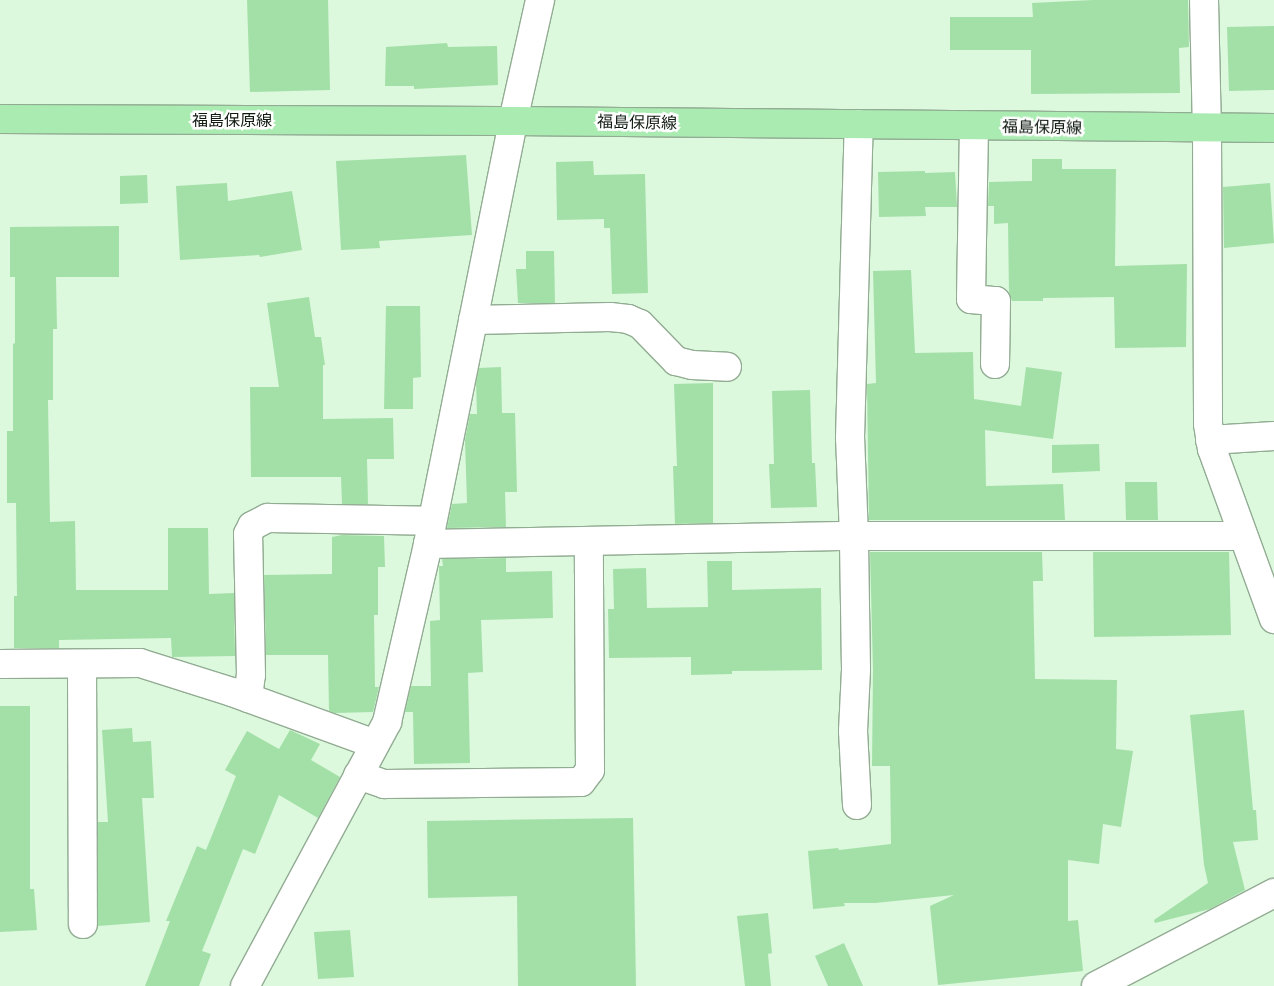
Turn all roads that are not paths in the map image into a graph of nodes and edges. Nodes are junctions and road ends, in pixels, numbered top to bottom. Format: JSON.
{"nodes":[{"id":1,"x":540,"y":0,"type":"edge"},
{"id":2,"x":1204,"y":0,"type":"edge"},
{"id":3,"x":0,"y":119,"type":"edge"},
{"id":4,"x":513,"y":121,"type":"junction"},
{"id":5,"x":858,"y":124,"type":"junction"},
{"id":6,"x":974,"y":126,"type":"junction"},
{"id":7,"x":1207,"y":128,"type":"junction"},
{"id":8,"x":1274,"y":128,"type":"edge"},
{"id":9,"x":473,"y":320,"type":"junction"},
{"id":10,"x":995,"y":364,"type":"dead end"},
{"id":11,"x":727,"y":367,"type":"dead end"},
{"id":12,"x":1274,"y":436,"type":"edge"},
{"id":13,"x":1210,"y":440,"type":"junction"},
{"id":14,"x":430,"y":532,"type":"junction"},
{"id":15,"x":854,"y":536,"type":"junction"},
{"id":16,"x":1243,"y":536,"type":"junction"},
{"id":17,"x":589,"y":542,"type":"junction"},
{"id":18,"x":1274,"y":619,"type":"edge"},
{"id":19,"x":0,"y":664,"type":"edge"},
{"id":20,"x":82,"y":664,"type":"junction"},
{"id":21,"x":248,"y":698,"type":"junction"},
{"id":22,"x":375,"y":744,"type":"junction"},
{"id":23,"x":358,"y":775,"type":"junction"},
{"id":24,"x":857,"y":805,"type":"dead end"},
{"id":25,"x":1274,"y":893,"type":"edge"},
{"id":26,"x":83,"y":924,"type":"dead end"},
{"id":27,"x":244,"y":986,"type":"edge"},
{"id":28,"x":1096,"y":986,"type":"edge"}],
"edges":[{"from":1,"to":4,"type":"street"},
{"from":2,"to":7,"type":"street"},
{"from":3,"to":4,"type":"main road","name":"福島保原線"},
{"from":4,"to":5,"type":"main road","name":"福島保原線"},
{"from":4,"to":9,"type":"street"},
{"from":5,"to":6,"type":"main road","name":"福島保原線"},
{"from":5,"to":15,"type":"street"},
{"from":6,"to":7,"type":"main road","name":"福島保原線"},
{"from":6,"to":10,"type":"street"},
{"from":7,"to":8,"type":"main road","name":"福島保原線"},
{"from":7,"to":13,"type":"street"},
{"from":9,"to":11,"type":"street"},
{"from":9,"to":14,"type":"street"},
{"from":12,"to":13,"type":"street"},
{"from":13,"to":16,"type":"street"},
{"from":14,"to":17,"type":"street"},
{"from":14,"to":21,"type":"street"},
{"from":14,"to":22,"type":"street"},
{"from":15,"to":16,"type":"street"},
{"from":15,"to":17,"type":"street"},
{"from":15,"to":24,"type":"street"},
{"from":16,"to":18,"type":"street"},
{"from":17,"to":23,"type":"street"},
{"from":19,"to":20,"type":"street"},
{"from":20,"to":21,"type":"street"},
{"from":20,"to":26,"type":"street"},
{"from":21,"to":22,"type":"street"},
{"from":22,"to":23,"type":"street"},
{"from":23,"to":27,"type":"street"},
{"from":25,"to":28,"type":"street"}]}
